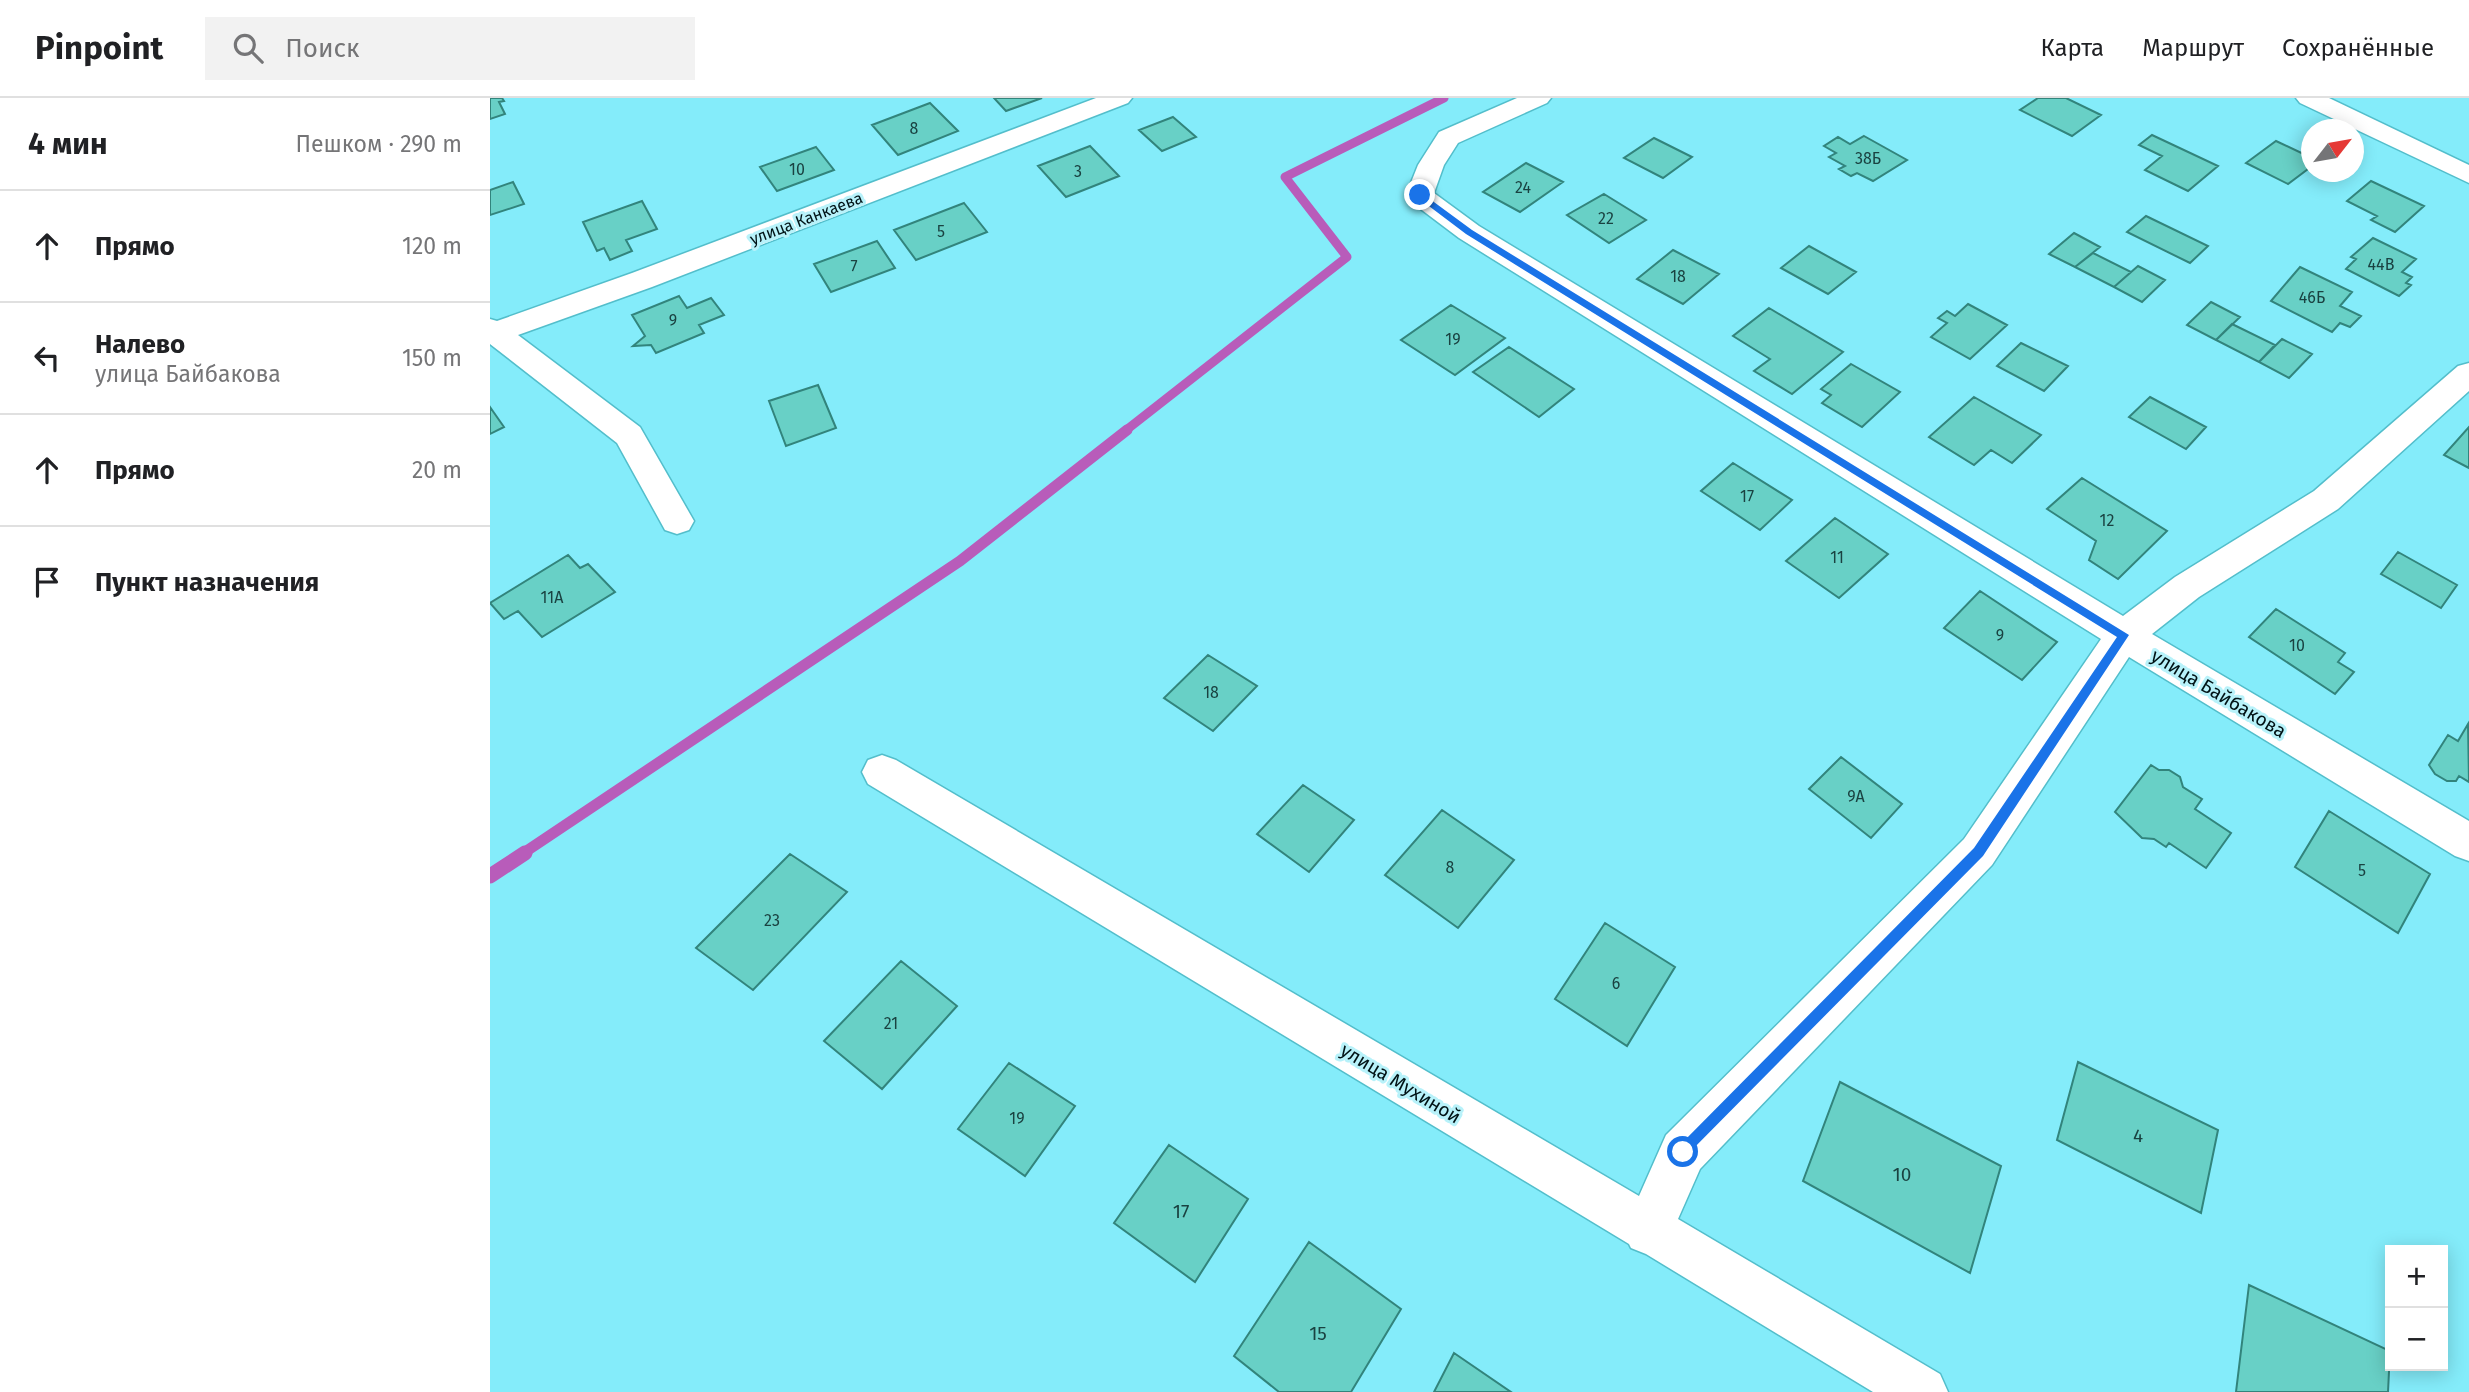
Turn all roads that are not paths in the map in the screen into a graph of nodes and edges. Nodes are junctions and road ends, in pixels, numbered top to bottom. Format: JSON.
{"nodes":[{"id":1,"x":1119,"y":98,"type":"edge"},
{"id":2,"x":1538,"y":98,"type":"edge"},
{"id":3,"x":2309,"y":98,"type":"edge"},
{"id":4,"x":2469,"y":175,"type":"edge"},
{"id":5,"x":491,"y":331,"type":"edge"},
{"id":6,"x":2469,"y":374,"type":"edge"},
{"id":7,"x":677,"y":521,"type":"dead end"},
{"id":8,"x":2124,"y":635,"type":"junction"},
{"id":9,"x":882,"y":772,"type":"dead end"},
{"id":10,"x":2469,"y":843,"type":"edge"},
{"id":11,"x":1648,"y":1231,"type":"junction"},
{"id":12,"x":1922,"y":1392,"type":"edge"}],
"edges":[{"from":1,"to":5,"type":"street","name":"улица Канкаева"},
{"from":2,"to":8,"type":"street","name":"улица Байбакова"},
{"from":3,"to":4,"type":"street"},
{"from":5,"to":7,"type":"street"},
{"from":6,"to":8,"type":"street"},
{"from":8,"to":10,"type":"street","name":"улица Байбакова"},
{"from":8,"to":11,"type":"street"},
{"from":9,"to":11,"type":"street","name":"улица Мухиной"},
{"from":11,"to":12,"type":"street","name":"улица Мухиной"}]}
